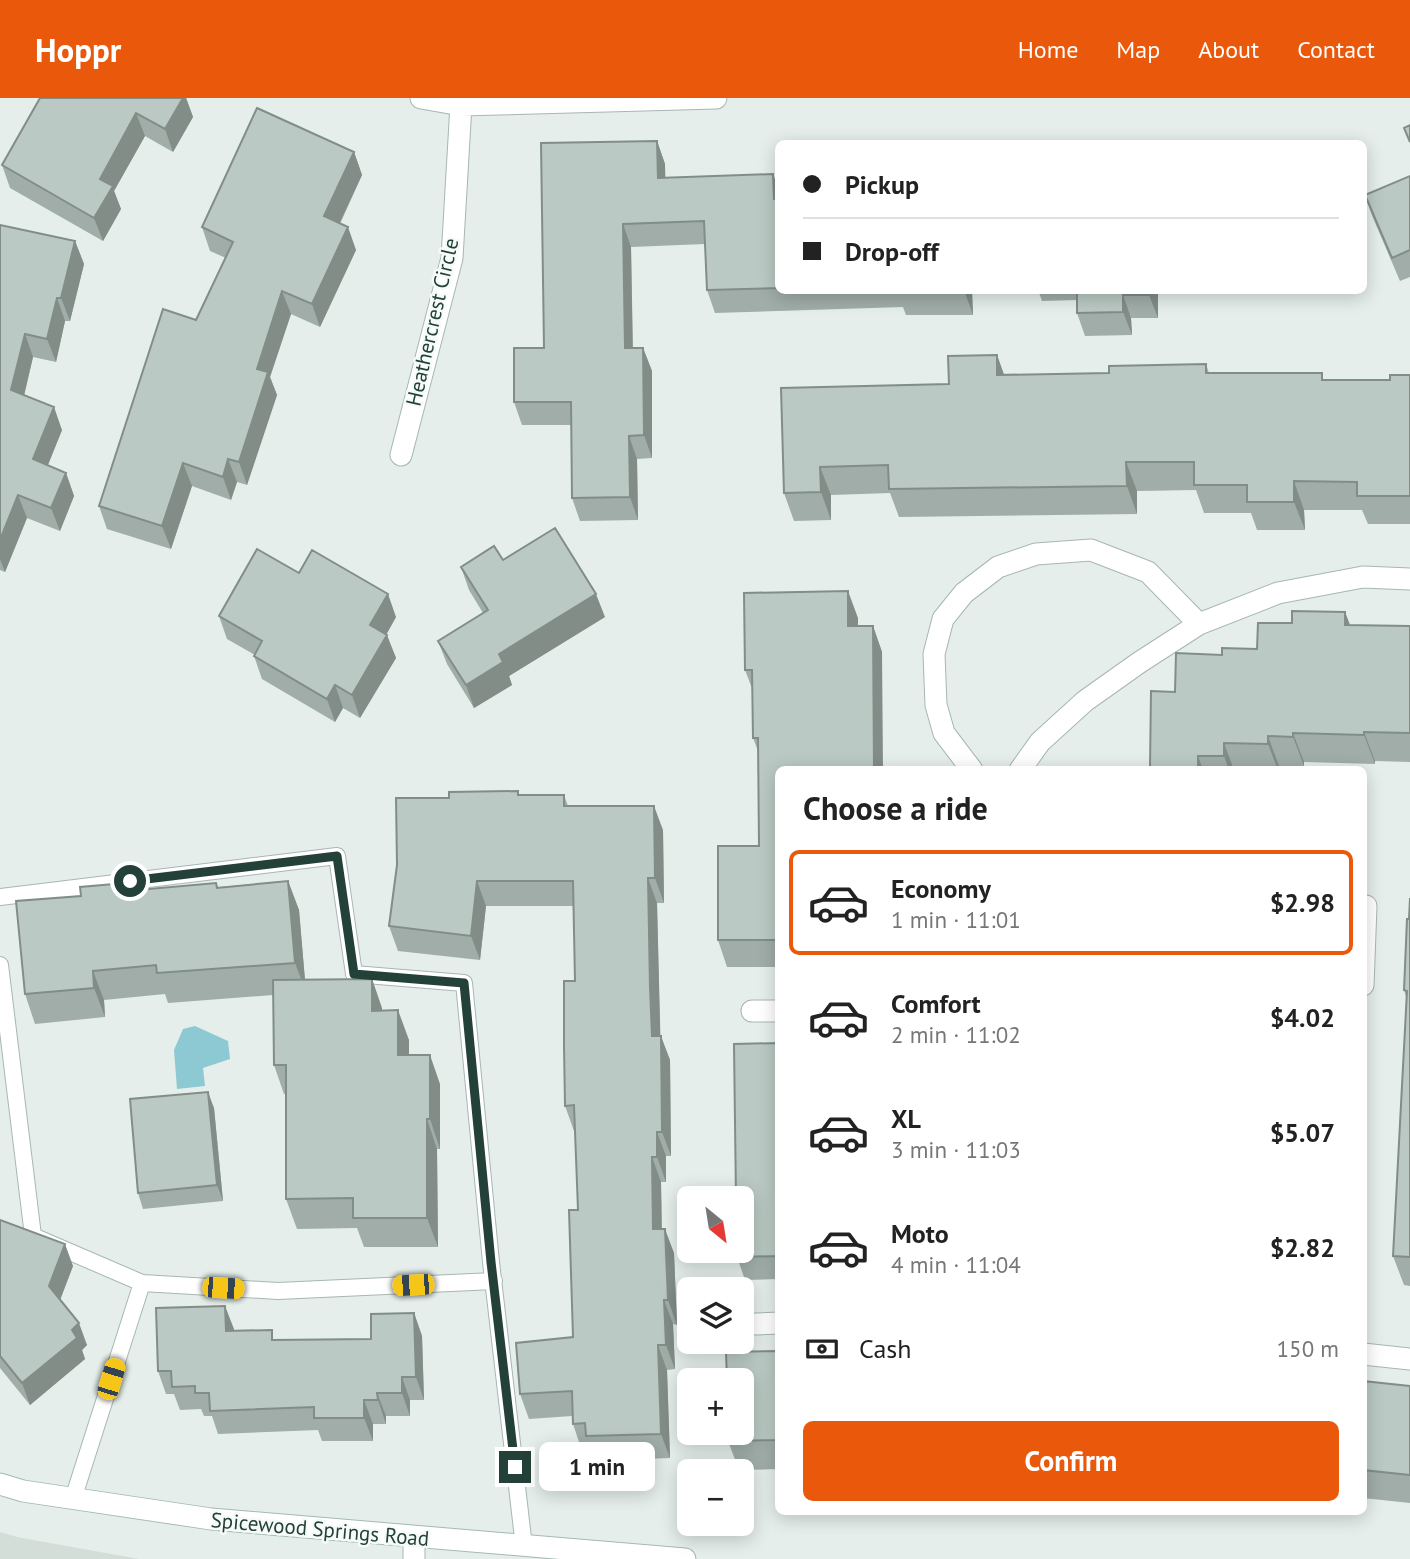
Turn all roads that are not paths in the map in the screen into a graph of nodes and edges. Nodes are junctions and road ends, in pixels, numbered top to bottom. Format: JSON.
{"nodes":[{"id":1,"x":421,"y":98,"type":"edge"},
{"id":2,"x":716,"y":98,"type":"edge"},
{"id":3,"x":461,"y":105,"type":"junction"},
{"id":4,"x":401,"y":455,"type":"dead end"},
{"id":5,"x":1410,"y":579,"type":"edge"},
{"id":6,"x":1199,"y":624,"type":"junction"},
{"id":7,"x":969,"y":766,"type":"edge"},
{"id":8,"x":1023,"y":766,"type":"edge"},
{"id":9,"x":0,"y":897,"type":"edge"},
{"id":10,"x":0,"y":965,"type":"edge"},
{"id":11,"x":752,"y":1011,"type":"dead end"},
{"id":12,"x":775,"y":1011,"type":"edge"},
{"id":13,"x":494,"y":1282,"type":"junction"},
{"id":14,"x":142,"y":1283,"type":"junction"},
{"id":15,"x":775,"y":1323,"type":"edge"},
{"id":16,"x":756,"y":1324,"type":"dead end"},
{"id":17,"x":1367,"y":1354,"type":"edge"},
{"id":18,"x":1410,"y":1359,"type":"edge"},
{"id":19,"x":0,"y":1484,"type":"edge"},
{"id":20,"x":73,"y":1499,"type":"junction"},
{"id":21,"x":414,"y":1537,"type":"junction"},
{"id":22,"x":524,"y":1547,"type":"junction"},
{"id":23,"x":414,"y":1559,"type":"edge"},
{"id":24,"x":685,"y":1559,"type":"edge"}],
"edges":[{"from":1,"to":3,"type":"street"},
{"from":2,"to":3,"type":"street"},
{"from":3,"to":4,"type":"street","name":"Heathercrest Circle"},
{"from":5,"to":6,"type":"street"},
{"from":6,"to":7,"type":"street"},
{"from":6,"to":8,"type":"street"},
{"from":9,"to":13,"type":"lane"},
{"from":10,"to":14,"type":"lane"},
{"from":11,"to":12,"type":"street"},
{"from":13,"to":14,"type":"lane"},
{"from":13,"to":22,"type":"lane"},
{"from":14,"to":20,"type":"lane"},
{"from":15,"to":16,"type":"street"},
{"from":17,"to":18,"type":"street"},
{"from":19,"to":20,"type":"street","name":"Spicewood Springs Road"},
{"from":20,"to":21,"type":"street","name":"Spicewood Springs Road"},
{"from":21,"to":22,"type":"street","name":"Spicewood Springs Road"},
{"from":21,"to":23,"type":"street"},
{"from":22,"to":24,"type":"street","name":"Spicewood Springs Road"}]}
